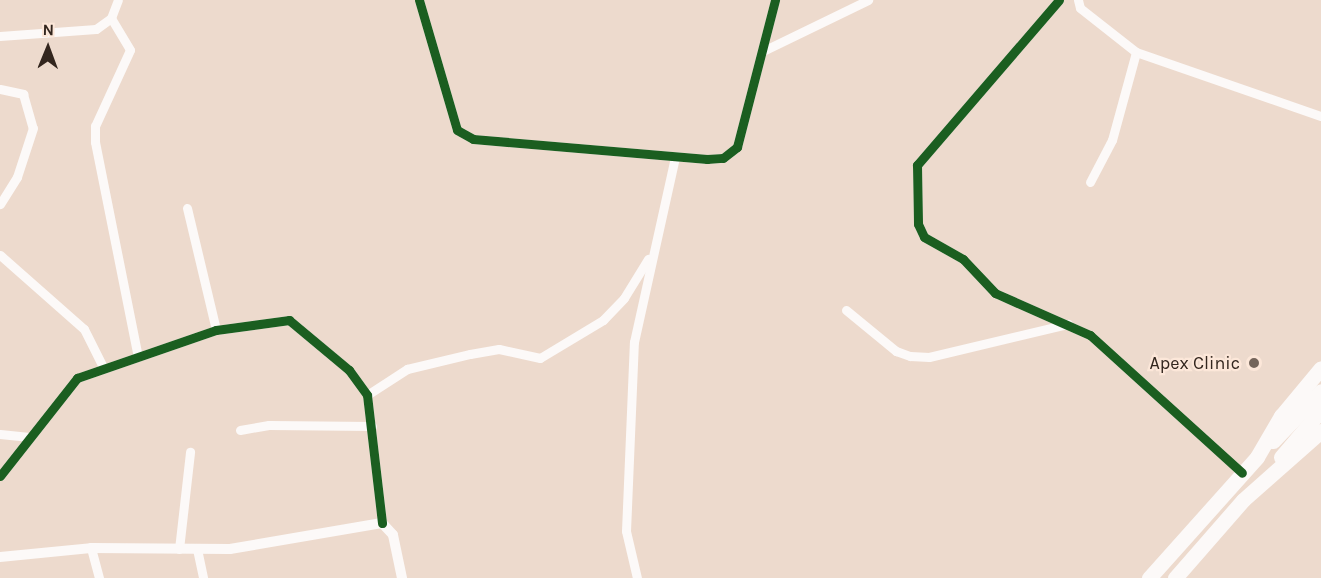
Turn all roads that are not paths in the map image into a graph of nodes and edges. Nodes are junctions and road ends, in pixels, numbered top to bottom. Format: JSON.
{"nodes":[{"id":1,"x":118,"y":0,"type":"edge"},
{"id":2,"x":419,"y":0,"type":"edge"},
{"id":3,"x":775,"y":0,"type":"edge"},
{"id":4,"x":868,"y":0,"type":"edge"},
{"id":5,"x":1059,"y":0,"type":"edge"},
{"id":6,"x":1078,"y":0,"type":"edge"},
{"id":7,"x":111,"y":18,"type":"junction"},
{"id":8,"x":0,"y":36,"type":"edge"},
{"id":9,"x":763,"y":51,"type":"junction"},
{"id":10,"x":1136,"y":52,"type":"junction"},
{"id":11,"x":0,"y":89,"type":"edge"},
{"id":12,"x":1321,"y":116,"type":"edge"},
{"id":13,"x":675,"y":157,"type":"junction"},
{"id":14,"x":1090,"y":182,"type":"dead end"},
{"id":15,"x":0,"y":204,"type":"edge"},
{"id":16,"x":187,"y":208,"type":"dead end"},
{"id":17,"x":653,"y":252,"type":"junction"},
{"id":18,"x":0,"y":255,"type":"edge"},
{"id":19,"x":846,"y":310,"type":"dead end"},
{"id":20,"x":1068,"y":324,"type":"junction"},
{"id":21,"x":216,"y":330,"type":"junction"},
{"id":22,"x":138,"y":357,"type":"junction"},
{"id":23,"x":103,"y":367,"type":"junction"},
{"id":24,"x":1321,"y":368,"type":"edge"},
{"id":25,"x":1321,"y":391,"type":"edge"},
{"id":26,"x":367,"y":395,"type":"junction"},
{"id":27,"x":1321,"y":411,"type":"edge"},
{"id":28,"x":372,"y":426,"type":"junction"},
{"id":29,"x":240,"y":430,"type":"dead end"},
{"id":30,"x":1321,"y":431,"type":"edge"},
{"id":31,"x":0,"y":434,"type":"edge"},
{"id":32,"x":27,"y":438,"type":"junction"},
{"id":33,"x":190,"y":452,"type":"dead end"},
{"id":34,"x":1257,"y":457,"type":"junction"},
{"id":35,"x":1242,"y":473,"type":"junction"},
{"id":36,"x":0,"y":476,"type":"edge"},
{"id":37,"x":1264,"y":478,"type":"junction"},
{"id":38,"x":382,"y":523,"type":"junction"},
{"id":39,"x":91,"y":548,"type":"junction"},
{"id":40,"x":179,"y":549,"type":"junction"},
{"id":41,"x":197,"y":549,"type":"junction"},
{"id":42,"x":0,"y":557,"type":"edge"},
{"id":43,"x":99,"y":578,"type":"edge"},
{"id":44,"x":203,"y":578,"type":"edge"},
{"id":45,"x":402,"y":578,"type":"edge"},
{"id":46,"x":637,"y":578,"type":"edge"},
{"id":47,"x":1149,"y":578,"type":"edge"},
{"id":48,"x":1174,"y":578,"type":"edge"}],
"edges":[{"from":1,"to":7,"type":"street"},
{"from":2,"to":13,"type":"street"},
{"from":3,"to":9,"type":"street"},
{"from":4,"to":9,"type":"street"},
{"from":5,"to":20,"type":"street"},
{"from":6,"to":10,"type":"street"},
{"from":7,"to":8,"type":"street"},
{"from":7,"to":22,"type":"street"},
{"from":9,"to":13,"type":"street"},
{"from":10,"to":12,"type":"street"},
{"from":10,"to":14,"type":"street"},
{"from":11,"to":15,"type":"street"},
{"from":13,"to":17,"type":"street"},
{"from":16,"to":21,"type":"street"},
{"from":17,"to":26,"type":"street"},
{"from":17,"to":46,"type":"street"},
{"from":18,"to":23,"type":"street"},
{"from":19,"to":20,"type":"street"},
{"from":20,"to":35,"type":"street"},
{"from":21,"to":22,"type":"street"},
{"from":21,"to":26,"type":"street"},
{"from":22,"to":23,"type":"street"},
{"from":23,"to":32,"type":"street"},
{"from":24,"to":34,"type":"highway"},
{"from":25,"to":34,"type":"highway"},
{"from":26,"to":28,"type":"street"},
{"from":27,"to":37,"type":"highway"},
{"from":28,"to":29,"type":"street"},
{"from":28,"to":38,"type":"street"},
{"from":30,"to":37,"type":"highway"},
{"from":31,"to":32,"type":"street"},
{"from":32,"to":36,"type":"street"},
{"from":33,"to":40,"type":"street"},
{"from":34,"to":35,"type":"highway"},
{"from":35,"to":47,"type":"highway"},
{"from":37,"to":48,"type":"highway"},
{"from":38,"to":41,"type":"street"},
{"from":38,"to":45,"type":"street"},
{"from":39,"to":40,"type":"street"},
{"from":39,"to":42,"type":"street"},
{"from":39,"to":43,"type":"street"},
{"from":40,"to":41,"type":"street"},
{"from":41,"to":44,"type":"street"}]}
